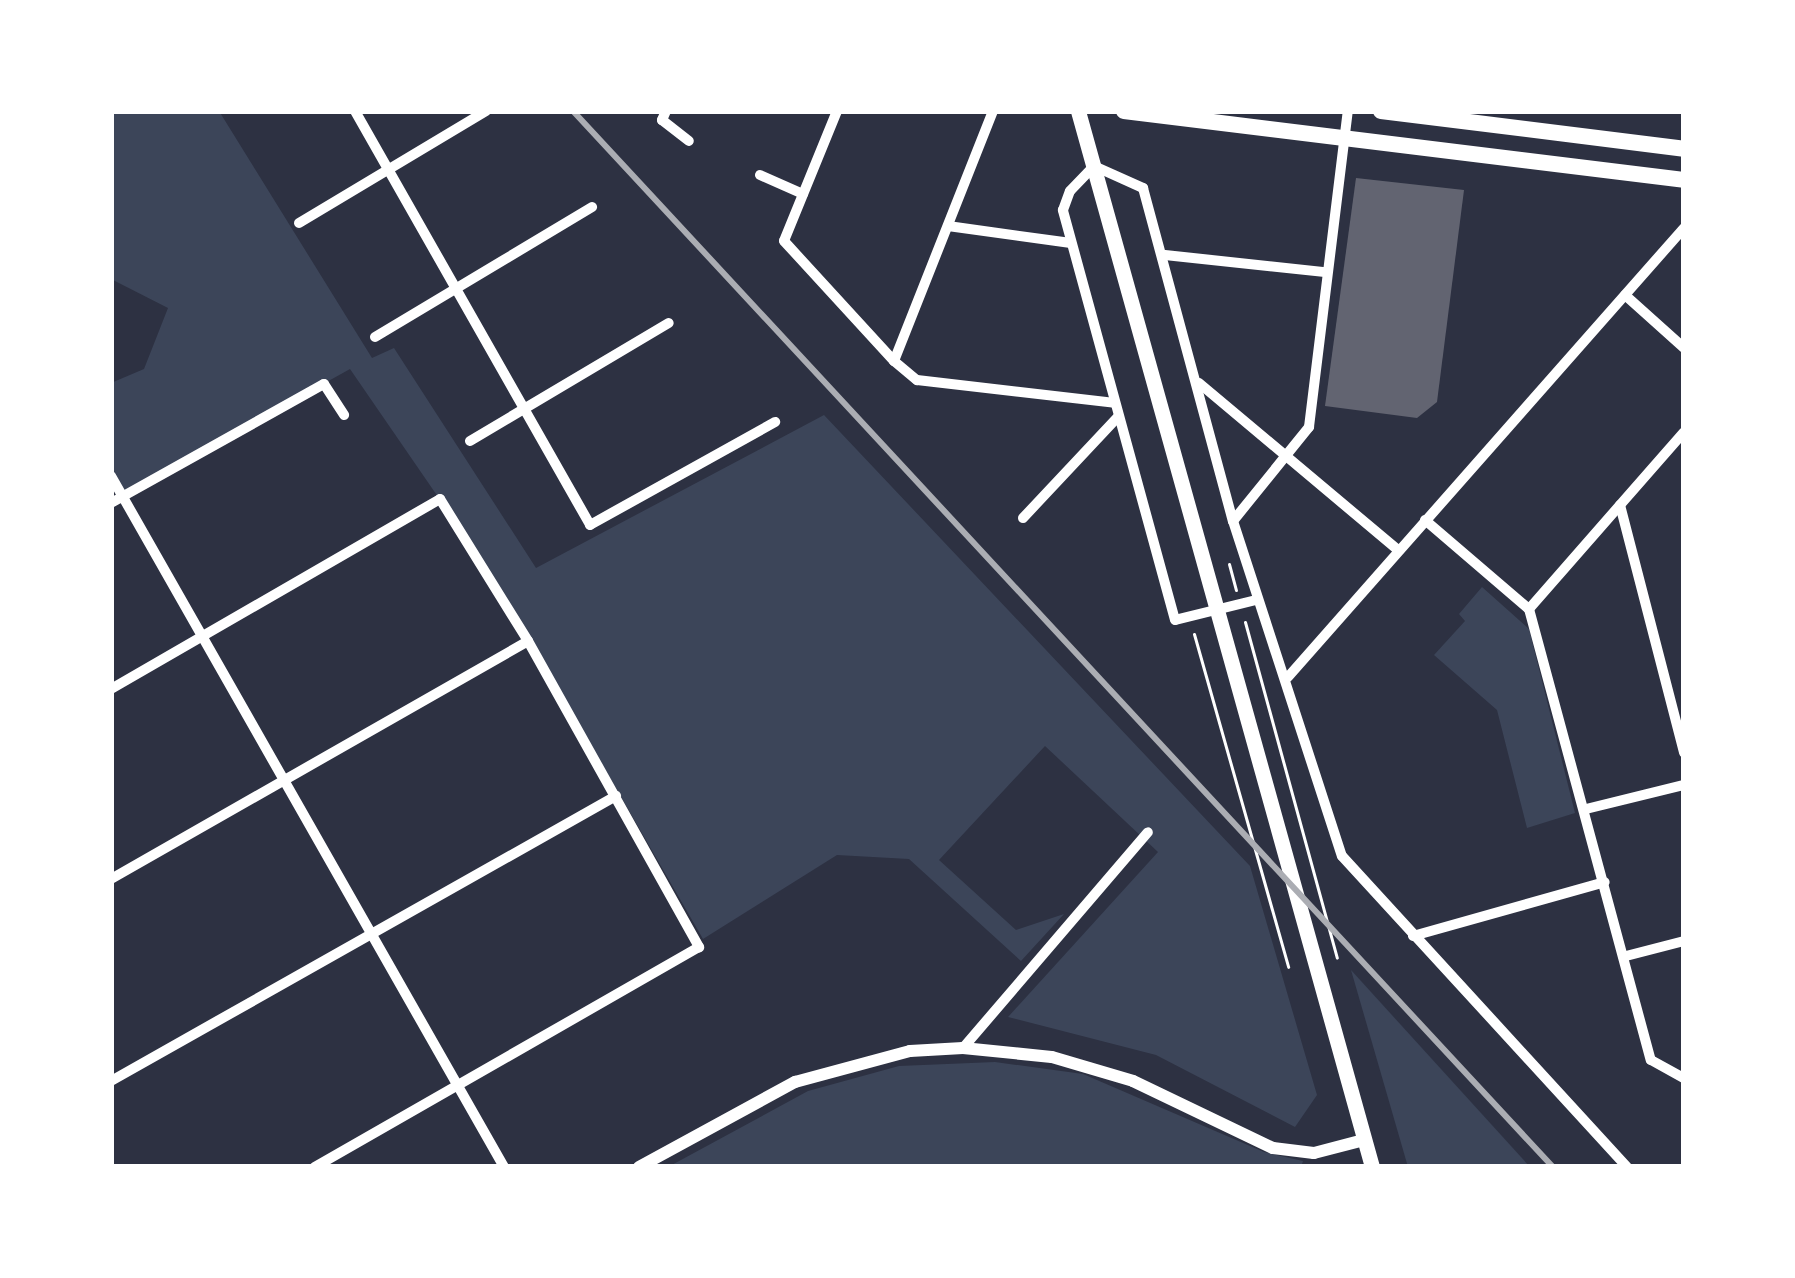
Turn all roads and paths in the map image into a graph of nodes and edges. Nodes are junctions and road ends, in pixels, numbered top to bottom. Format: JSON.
{"nodes":[{"id":1,"x":355,"y":111,"type":"edge"},
{"id":2,"x":486,"y":111,"type":"edge"},
{"id":3,"x":665,"y":111,"type":"edge"},
{"id":4,"x":837,"y":111,"type":"edge"},
{"id":5,"x":993,"y":111,"type":"edge"},
{"id":6,"x":1078,"y":111,"type":"edge"},
{"id":7,"x":1124,"y":111,"type":"edge"},
{"id":8,"x":1348,"y":111,"type":"edge"},
{"id":9,"x":1381,"y":111,"type":"edge"},
{"id":10,"x":1344,"y":139,"type":"junction"},
{"id":11,"x":689,"y":141,"type":"dead end"},
{"id":12,"x":1684,"y":148,"type":"edge"},
{"id":13,"x":1094,"y":166,"type":"junction"},
{"id":14,"x":388,"y":168,"type":"junction"},
{"id":15,"x":760,"y":175,"type":"dead end"},
{"id":16,"x":1684,"y":180,"type":"edge"},
{"id":17,"x":803,"y":194,"type":"junction"},
{"id":18,"x":592,"y":207,"type":"dead end"},
{"id":19,"x":299,"y":223,"type":"dead end"},
{"id":20,"x":948,"y":226,"type":"junction"},
{"id":21,"x":1684,"y":227,"type":"edge"},
{"id":22,"x":1071,"y":243,"type":"junction"},
{"id":23,"x":1165,"y":255,"type":"junction"},
{"id":24,"x":1325,"y":272,"type":"junction"},
{"id":25,"x":458,"y":290,"type":"junction"},
{"id":26,"x":1625,"y":295,"type":"junction"},
{"id":27,"x":669,"y":323,"type":"dead end"},
{"id":28,"x":375,"y":338,"type":"dead end"},
{"id":29,"x":1684,"y":348,"type":"edge"},
{"id":30,"x":894,"y":361,"type":"junction"},
{"id":31,"x":1196,"y":381,"type":"junction"},
{"id":32,"x":1114,"y":403,"type":"junction"},
{"id":33,"x":525,"y":408,"type":"junction"},
{"id":34,"x":344,"y":415,"type":"dead end"},
{"id":35,"x":1118,"y":416,"type":"junction"},
{"id":36,"x":775,"y":422,"type":"dead end"},
{"id":37,"x":1684,"y":432,"type":"edge"},
{"id":38,"x":470,"y":441,"type":"dead end"},
{"id":39,"x":1289,"y":454,"type":"junction"},
{"id":40,"x":111,"y":476,"type":"edge"},
{"id":41,"x":117,"y":500,"type":"edge"},
{"id":42,"x":1620,"y":505,"type":"junction"},
{"id":43,"x":1023,"y":518,"type":"dead end"},
{"id":44,"x":1425,"y":520,"type":"junction"},
{"id":45,"x":1232,"y":521,"type":"junction"},
{"id":46,"x":1398,"y":550,"type":"junction"},
{"id":47,"x":1227,"y":556,"type":"dead end"},
{"id":48,"x":1256,"y":600,"type":"junction"},
{"id":49,"x":1528,"y":609,"type":"junction"},
{"id":50,"x":1192,"y":627,"type":"dead end"},
{"id":51,"x":203,"y":637,"type":"junction"},
{"id":52,"x":528,"y":641,"type":"junction"},
{"id":53,"x":1288,"y":677,"type":"junction"},
{"id":54,"x":111,"y":689,"type":"edge"},
{"id":55,"x":1684,"y":753,"type":"edge"},
{"id":56,"x":284,"y":780,"type":"junction"},
{"id":57,"x":1684,"y":785,"type":"edge"},
{"id":58,"x":616,"y":796,"type":"junction"},
{"id":59,"x":1586,"y":809,"type":"junction"},
{"id":60,"x":1148,"y":832,"type":"dead end"},
{"id":61,"x":111,"y":879,"type":"edge"},
{"id":62,"x":1605,"y":882,"type":"junction"},
{"id":63,"x":373,"y":936,"type":"junction"},
{"id":64,"x":1413,"y":936,"type":"junction"},
{"id":65,"x":1684,"y":941,"type":"edge"},
{"id":66,"x":1626,"y":956,"type":"junction"},
{"id":67,"x":1337,"y":958,"type":"dead end"},
{"id":68,"x":1288,"y":967,"type":"dead end"},
{"id":69,"x":963,"y":1048,"type":"junction"},
{"id":70,"x":1684,"y":1078,"type":"edge"},
{"id":71,"x":111,"y":1081,"type":"edge"},
{"id":72,"x":457,"y":1085,"type":"junction"},
{"id":73,"x":1364,"y":1140,"type":"junction"},
{"id":74,"x":315,"y":1167,"type":"edge"},
{"id":75,"x":504,"y":1167,"type":"edge"},
{"id":76,"x":639,"y":1167,"type":"edge"},
{"id":77,"x":1372,"y":1167,"type":"edge"},
{"id":78,"x":1628,"y":1167,"type":"edge"}],
"edges":[{"from":1,"to":14,"type":"street"},
{"from":2,"to":14,"type":"street"},
{"from":3,"to":11,"type":"street"},
{"from":4,"to":17,"type":"street"},
{"from":5,"to":20,"type":"street"},
{"from":6,"to":13,"type":"main road"},
{"from":7,"to":10,"type":"highway"},
{"from":8,"to":10,"type":"street"},
{"from":9,"to":12,"type":"highway"},
{"from":10,"to":16,"type":"highway"},
{"from":10,"to":24,"type":"street"},
{"from":13,"to":22,"type":"street"},
{"from":13,"to":23,"type":"street"},
{"from":13,"to":73,"type":"main road"},
{"from":14,"to":19,"type":"street"},
{"from":14,"to":25,"type":"street"},
{"from":15,"to":17,"type":"street"},
{"from":17,"to":30,"type":"street"},
{"from":18,"to":25,"type":"street"},
{"from":20,"to":22,"type":"street"},
{"from":20,"to":30,"type":"street"},
{"from":21,"to":26,"type":"street"},
{"from":22,"to":32,"type":"street"},
{"from":23,"to":24,"type":"street"},
{"from":23,"to":31,"type":"street"},
{"from":24,"to":39,"type":"street"},
{"from":25,"to":28,"type":"street"},
{"from":25,"to":33,"type":"street"},
{"from":26,"to":29,"type":"street"},
{"from":26,"to":44,"type":"street"},
{"from":27,"to":33,"type":"street"},
{"from":30,"to":32,"type":"street"},
{"from":31,"to":39,"type":"street"},
{"from":31,"to":45,"type":"street"},
{"from":32,"to":35,"type":"street"},
{"from":33,"to":36,"type":"street"},
{"from":33,"to":38,"type":"street"},
{"from":34,"to":41,"type":"street"},
{"from":35,"to":43,"type":"street"},
{"from":35,"to":48,"type":"street"},
{"from":37,"to":42,"type":"street"},
{"from":39,"to":45,"type":"street"},
{"from":39,"to":46,"type":"street"},
{"from":40,"to":41,"type":"street"},
{"from":41,"to":51,"type":"street"},
{"from":42,"to":49,"type":"street"},
{"from":42,"to":55,"type":"street"},
{"from":44,"to":46,"type":"street"},
{"from":44,"to":49,"type":"street"},
{"from":45,"to":48,"type":"street"},
{"from":46,"to":53,"type":"street"},
{"from":47,"to":67,"type":"path"},
{"from":48,"to":53,"type":"street"},
{"from":49,"to":59,"type":"street"},
{"from":50,"to":68,"type":"path"},
{"from":51,"to":52,"type":"street"},
{"from":51,"to":54,"type":"street"},
{"from":51,"to":56,"type":"street"},
{"from":52,"to":56,"type":"street"},
{"from":52,"to":58,"type":"street"},
{"from":53,"to":64,"type":"street"},
{"from":56,"to":61,"type":"street"},
{"from":56,"to":63,"type":"street"},
{"from":57,"to":59,"type":"street"},
{"from":58,"to":63,"type":"street"},
{"from":58,"to":72,"type":"street"},
{"from":59,"to":62,"type":"street"},
{"from":60,"to":69,"type":"street"},
{"from":62,"to":64,"type":"street"},
{"from":62,"to":66,"type":"street"},
{"from":63,"to":71,"type":"street"},
{"from":63,"to":72,"type":"street"},
{"from":64,"to":78,"type":"street"},
{"from":65,"to":66,"type":"street"},
{"from":66,"to":70,"type":"street"},
{"from":69,"to":73,"type":"street"},
{"from":69,"to":76,"type":"street"},
{"from":72,"to":74,"type":"street"},
{"from":72,"to":75,"type":"street"},
{"from":73,"to":77,"type":"main road"}]}
